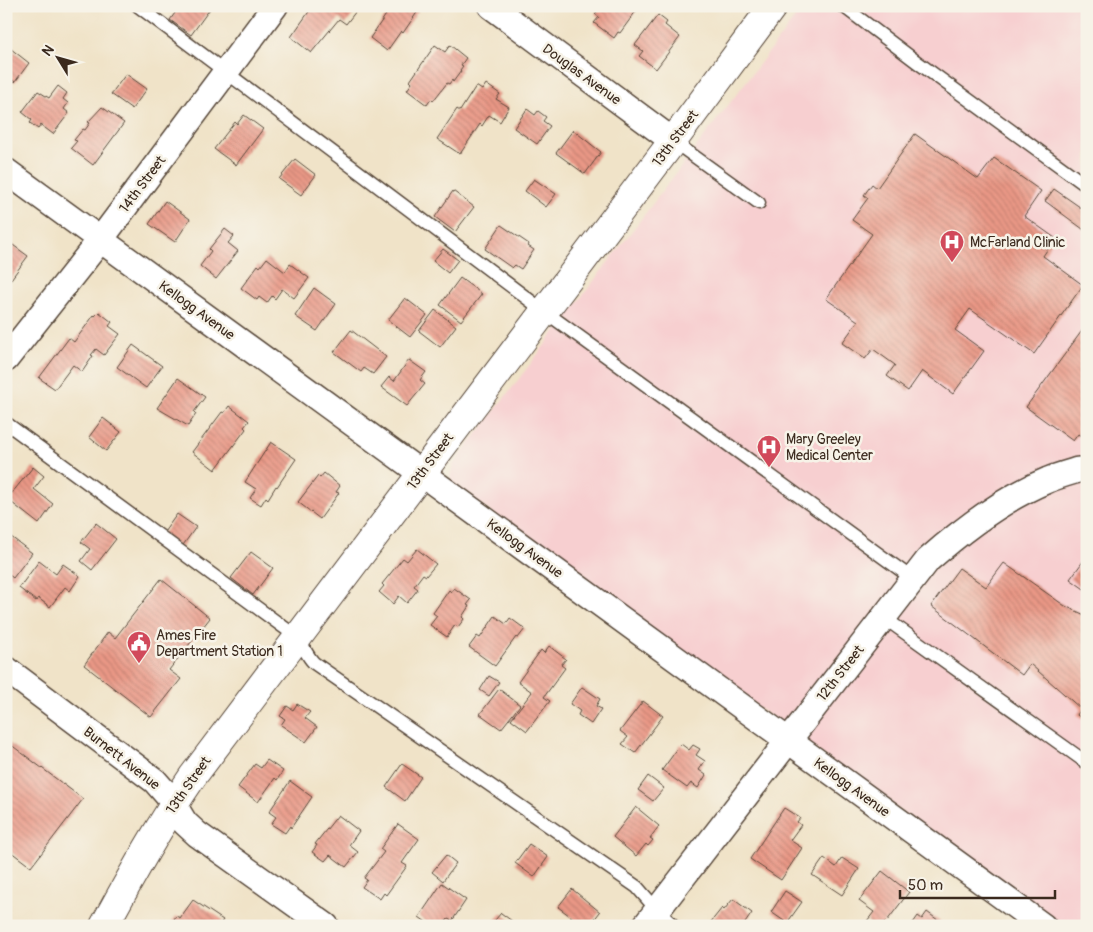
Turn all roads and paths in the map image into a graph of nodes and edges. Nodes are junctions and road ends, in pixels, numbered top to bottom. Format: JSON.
{"nodes":[{"id":1,"x":138,"y":6,"type":"edge"},
{"id":2,"x":275,"y":6,"type":"edge"},
{"id":3,"x":491,"y":6,"type":"edge"},
{"id":4,"x":773,"y":6,"type":"edge"},
{"id":5,"x":844,"y":6,"type":"edge"},
{"id":6,"x":226,"y":71,"type":"junction"},
{"id":7,"x":673,"y":141,"type":"junction"},
{"id":8,"x":6,"y":171,"type":"edge"},
{"id":9,"x":1087,"y":186,"type":"edge"},
{"id":10,"x":759,"y":203,"type":"dead end"},
{"id":11,"x":101,"y":240,"type":"junction"},
{"id":12,"x":544,"y":310,"type":"junction"},
{"id":13,"x":6,"y":359,"type":"edge"},
{"id":14,"x":6,"y":423,"type":"edge"},
{"id":15,"x":1078,"y":470,"type":"dead end"},
{"id":16,"x":421,"y":472,"type":"junction"},
{"id":17,"x":914,"y":579,"type":"junction"},
{"id":18,"x":883,"y":617,"type":"junction"},
{"id":19,"x":297,"y":637,"type":"junction"},
{"id":20,"x":6,"y":669,"type":"edge"},
{"id":21,"x":788,"y":740,"type":"junction"},
{"id":22,"x":1087,"y":762,"type":"edge"},
{"id":23,"x":173,"y":804,"type":"junction"},
{"id":24,"x":659,"y":921,"type":"edge"},
{"id":25,"x":104,"y":926,"type":"edge"},
{"id":26,"x":326,"y":926,"type":"edge"},
{"id":27,"x":1043,"y":926,"type":"edge"}],
"edges":[{"from":1,"to":6,"type":"lane"},
{"from":2,"to":6,"type":"street","name":"14th Street"},
{"from":3,"to":7,"type":"street","name":"Douglas Avenue"},
{"from":4,"to":7,"type":"main road","name":"13th Street"},
{"from":5,"to":9,"type":"lane"},
{"from":6,"to":11,"type":"street","name":"14th Street"},
{"from":6,"to":12,"type":"lane"},
{"from":7,"to":10,"type":"lane"},
{"from":7,"to":12,"type":"main road","name":"13th Street"},
{"from":8,"to":11,"type":"street","name":"Kellogg Avenue"},
{"from":11,"to":13,"type":"street","name":"14th Street"},
{"from":11,"to":16,"type":"street","name":"Kellogg Avenue"},
{"from":12,"to":16,"type":"main road","name":"13th Street"},
{"from":12,"to":17,"type":"lane"},
{"from":14,"to":19,"type":"lane"},
{"from":15,"to":17,"type":"street","name":"12th Street"},
{"from":16,"to":19,"type":"main road","name":"13th Street"},
{"from":16,"to":21,"type":"street","name":"Kellogg Avenue"},
{"from":17,"to":18,"type":"street","name":"12th Street"},
{"from":18,"to":21,"type":"street","name":"12th Street"},
{"from":18,"to":22,"type":"lane"},
{"from":19,"to":23,"type":"main road","name":"13th Street"},
{"from":19,"to":24,"type":"lane"},
{"from":20,"to":23,"type":"street","name":"Burnett Avenue"},
{"from":21,"to":24,"type":"street","name":"12th Street"},
{"from":21,"to":27,"type":"street","name":"Kellogg Avenue"},
{"from":23,"to":25,"type":"main road","name":"13th Street"},
{"from":23,"to":26,"type":"street","name":"Burnett Avenue"}]}
